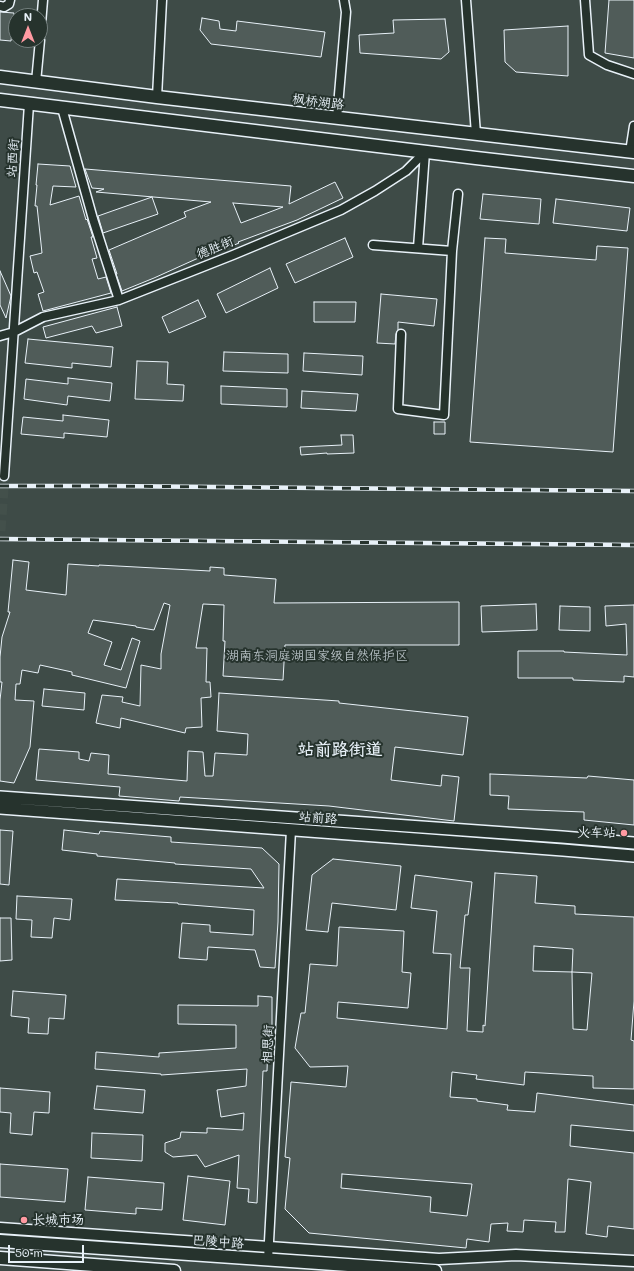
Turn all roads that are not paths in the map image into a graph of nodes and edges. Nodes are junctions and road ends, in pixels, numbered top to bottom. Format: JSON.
{"nodes":[{"id":1,"x":10,"y":0,"type":"edge"},
{"id":2,"x":162,"y":0,"type":"edge"},
{"id":3,"x":344,"y":0,"type":"edge"},
{"id":4,"x":466,"y":0,"type":"edge"},
{"id":5,"x":585,"y":0,"type":"edge"},
{"id":6,"x":0,"y":6,"type":"edge"},
{"id":7,"x":39,"y":48,"type":"edge"},
{"id":8,"x":634,"y":74,"type":"edge"},
{"id":9,"x":0,"y":77,"type":"edge"},
{"id":10,"x":36,"y":82,"type":"junction"},
{"id":11,"x":157,"y":97,"type":"junction"},
{"id":12,"x":0,"y":100,"type":"edge"},
{"id":13,"x":29,"y":104,"type":"junction"},
{"id":14,"x":62,"y":108,"type":"junction"},
{"id":15,"x":337,"y":118,"type":"junction"},
{"id":16,"x":634,"y":126,"type":"edge"},
{"id":17,"x":476,"y":134,"type":"junction"},
{"id":18,"x":426,"y":152,"type":"junction"},
{"id":19,"x":632,"y":152,"type":"edge"},
{"id":20,"x":634,"y":176,"type":"edge"},
{"id":21,"x":458,"y":194,"type":"dead end"},
{"id":22,"x":373,"y":245,"type":"dead end"},
{"id":23,"x":418,"y":248,"type":"junction"},
{"id":24,"x":452,"y":250,"type":"junction"},
{"id":25,"x":119,"y":300,"type":"junction"},
{"id":26,"x":14,"y":332,"type":"junction"},
{"id":27,"x":401,"y":334,"type":"dead end"},
{"id":28,"x":0,"y":336,"type":"edge"},
{"id":29,"x":4,"y":476,"type":"dead end"},
{"id":30,"x":0,"y":797,"type":"edge"},
{"id":31,"x":0,"y":808,"type":"edge"},
{"id":32,"x":291,"y":830,"type":"junction"},
{"id":33,"x":634,"y":843,"type":"edge"},
{"id":34,"x":634,"y":856,"type":"edge"},
{"id":35,"x":0,"y":1228,"type":"edge"},
{"id":36,"x":44,"y":1231,"type":"junction"},
{"id":37,"x":0,"y":1241,"type":"edge"},
{"id":38,"x":70,"y":1246,"type":"junction"},
{"id":39,"x":270,"y":1246,"type":"junction"},
{"id":40,"x":0,"y":1258,"type":"edge"},
{"id":41,"x":268,"y":1260,"type":"junction"},
{"id":42,"x":634,"y":1260,"type":"edge"},
{"id":43,"x":174,"y":1271,"type":"edge"},
{"id":44,"x":434,"y":1271,"type":"edge"}],
"edges":[{"from":1,"to":6,"type":"street"},
{"from":2,"to":11,"type":"street"},
{"from":3,"to":15,"type":"street"},
{"from":4,"to":17,"type":"street"},
{"from":5,"to":8,"type":"street"},
{"from":7,"to":10,"type":"street"},
{"from":9,"to":10,"type":"main road","name":"枫桥湖路"},
{"from":10,"to":11,"type":"main road","name":"枫桥湖路"},
{"from":11,"to":15,"type":"main road","name":"枫桥湖路"},
{"from":12,"to":13,"type":"main road"},
{"from":13,"to":14,"type":"main road"},
{"from":13,"to":26,"type":"street","name":"站西街"},
{"from":14,"to":18,"type":"main road"},
{"from":14,"to":25,"type":"street"},
{"from":15,"to":17,"type":"main road","name":"枫桥湖路"},
{"from":16,"to":19,"type":"street"},
{"from":17,"to":19,"type":"main road","name":"枫桥湖路"},
{"from":18,"to":20,"type":"main road"},
{"from":18,"to":23,"type":"street"},
{"from":18,"to":25,"type":"street","name":"德胜街"},
{"from":21,"to":24,"type":"street"},
{"from":22,"to":23,"type":"street"},
{"from":23,"to":24,"type":"street"},
{"from":24,"to":27,"type":"street"},
{"from":25,"to":26,"type":"street","name":"德胜街"},
{"from":26,"to":28,"type":"street","name":"德胜街"},
{"from":26,"to":29,"type":"street","name":"站西街"},
{"from":30,"to":33,"type":"main road","name":"站前路"},
{"from":31,"to":32,"type":"main road","name":"站前路"},
{"from":32,"to":34,"type":"main road","name":"站前路"},
{"from":32,"to":39,"type":"street","name":"相思街"},
{"from":35,"to":36,"type":"street"},
{"from":36,"to":38,"type":"street"},
{"from":36,"to":39,"type":"street"},
{"from":37,"to":38,"type":"main road","name":"巴陵中路"},
{"from":38,"to":41,"type":"main road","name":"巴陵中路"},
{"from":39,"to":41,"type":"street","name":"相思街"},
{"from":39,"to":42,"type":"street"},
{"from":40,"to":43,"type":"main road"},
{"from":41,"to":44,"type":"main road","name":"巴陵中路"}]}
